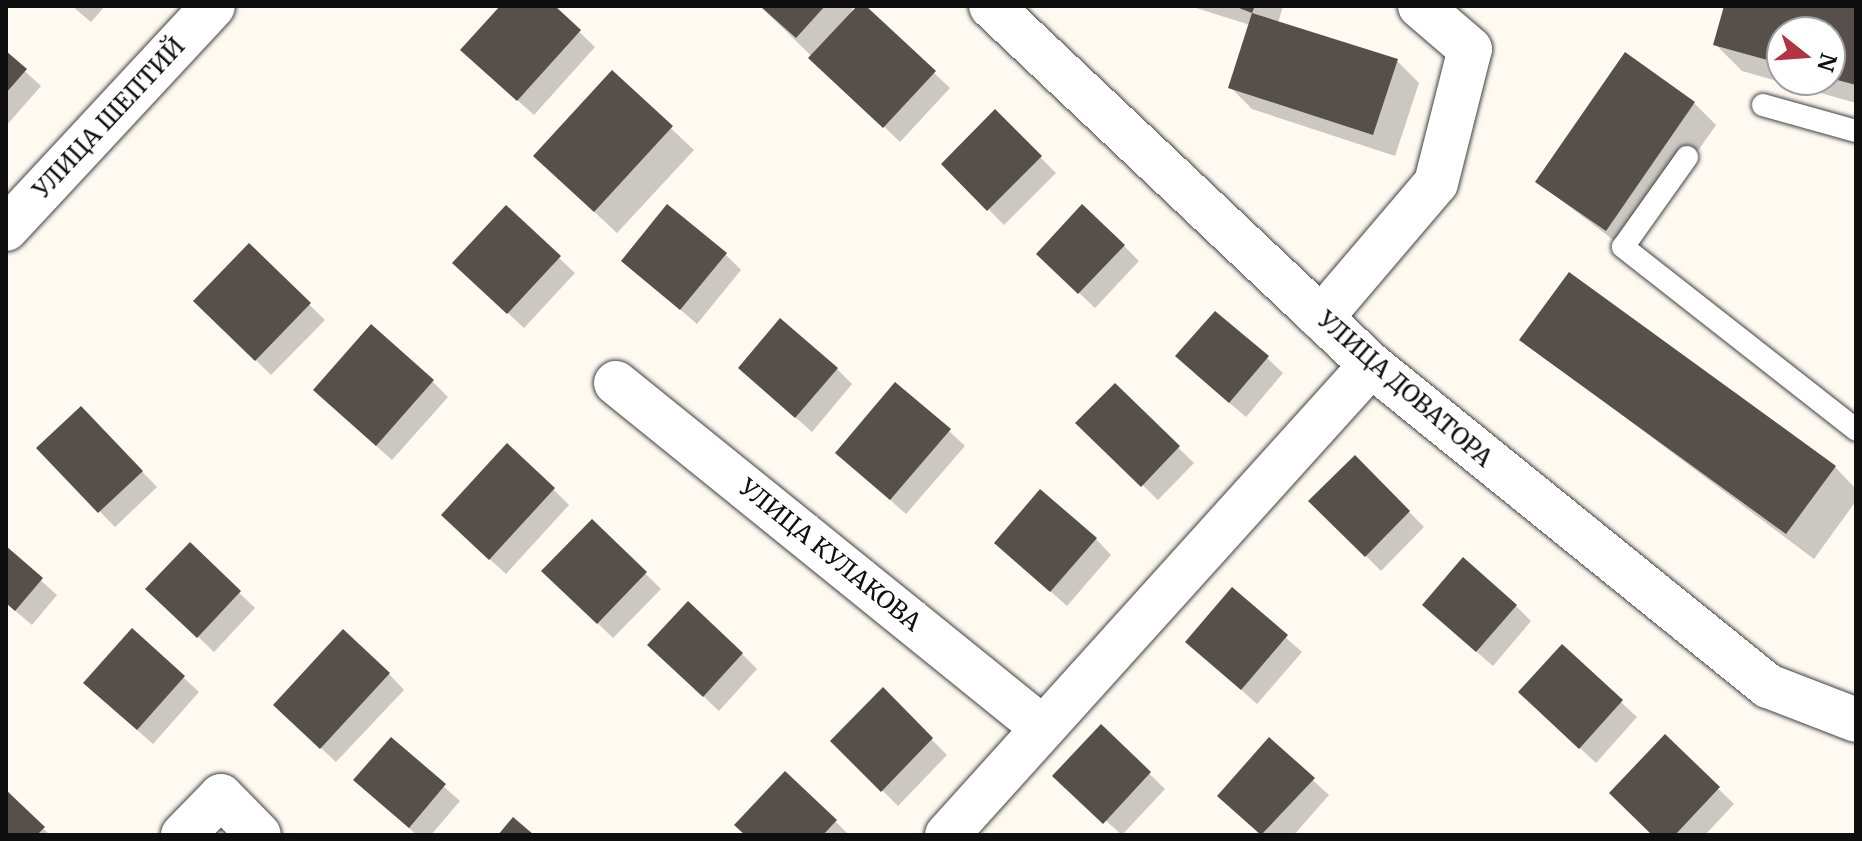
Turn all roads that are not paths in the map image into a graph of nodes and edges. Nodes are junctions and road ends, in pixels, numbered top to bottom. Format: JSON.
{"nodes":[{"id":1,"x":213,"y":6,"type":"edge"},
{"id":2,"x":991,"y":6,"type":"edge"},
{"id":3,"x":1420,"y":6,"type":"edge"},
{"id":4,"x":1763,"y":105,"type":"dead end"},
{"id":5,"x":1856,"y":131,"type":"edge"},
{"id":6,"x":1687,"y":157,"type":"dead end"},
{"id":7,"x":6,"y":229,"type":"edge"},
{"id":8,"x":1321,"y":318,"type":"junction"},
{"id":9,"x":1371,"y":365,"type":"junction"},
{"id":10,"x":616,"y":383,"type":"dead end"},
{"id":11,"x":1856,"y":430,"type":"edge"},
{"id":12,"x":1856,"y":720,"type":"edge"},
{"id":13,"x":1043,"y":728,"type":"junction"},
{"id":14,"x":183,"y":835,"type":"edge"},
{"id":15,"x":259,"y":835,"type":"edge"},
{"id":16,"x":947,"y":835,"type":"edge"}],
"edges":[{"from":1,"to":7,"type":"street","name":"УЛИЦА ШЕПТИЙ"},
{"from":2,"to":8,"type":"street","name":"УЛИЦА ДОВАТОРА"},
{"from":3,"to":8,"type":"street"},
{"from":4,"to":5,"type":"lane"},
{"from":6,"to":11,"type":"lane"},
{"from":8,"to":9,"type":"street","name":"УЛИЦА ДОВАТОРА"},
{"from":9,"to":12,"type":"street","name":"УЛИЦА ДОВАТОРА"},
{"from":9,"to":13,"type":"street"},
{"from":10,"to":13,"type":"street","name":"УЛИЦА КУЛАКОВА"},
{"from":13,"to":16,"type":"street"},
{"from":14,"to":15,"type":"street"}]}
